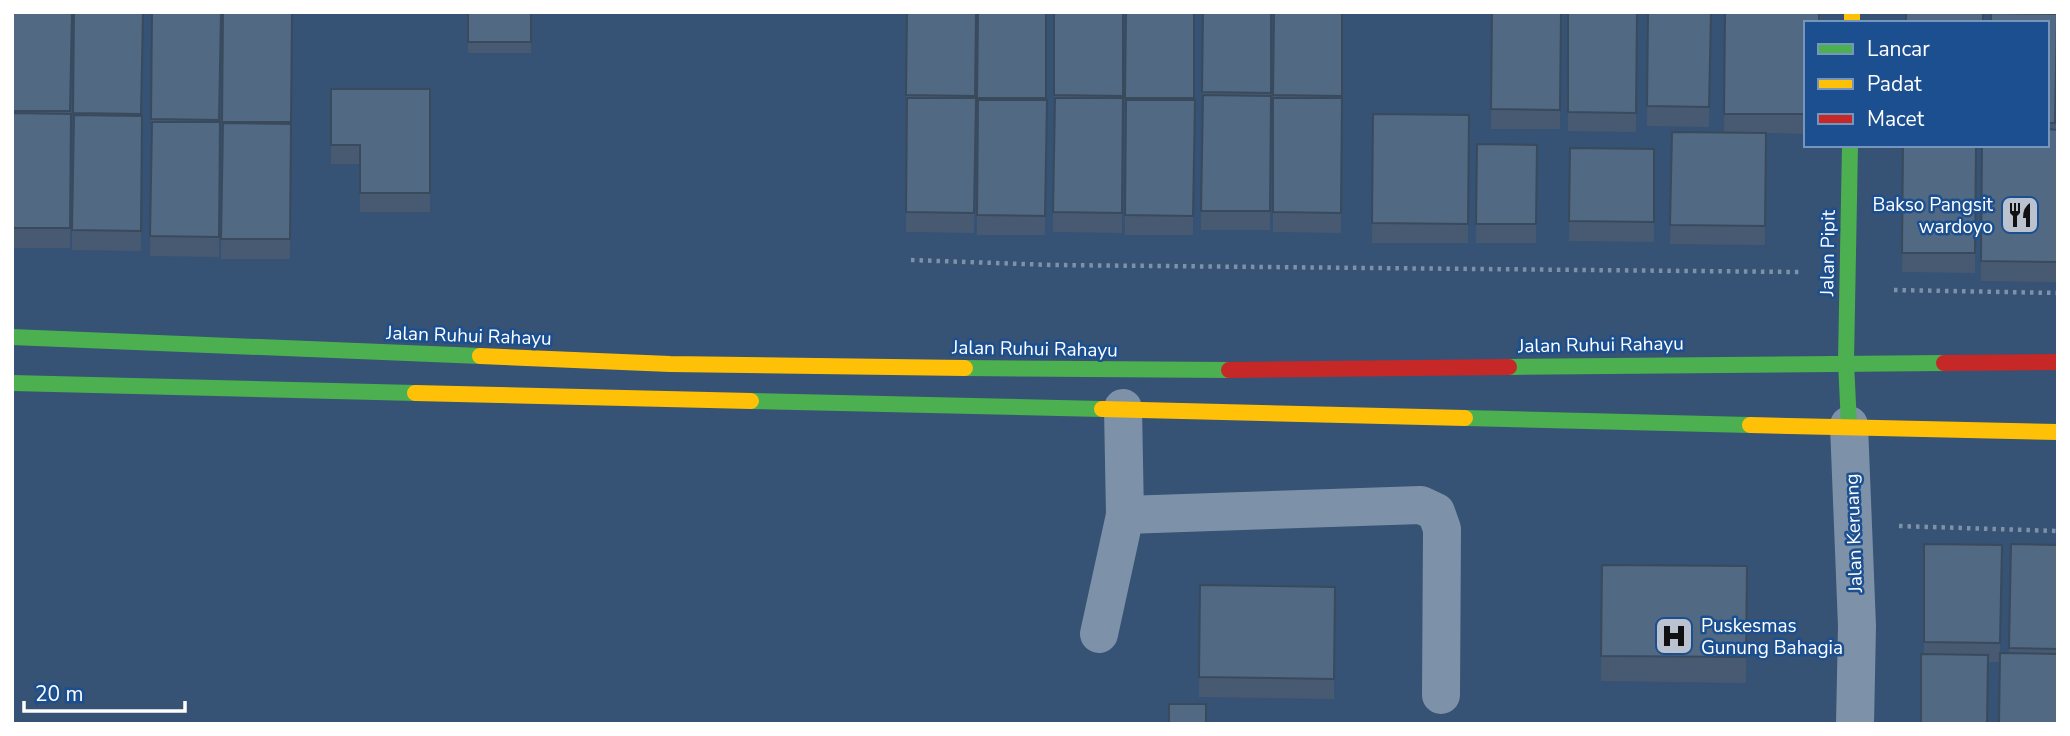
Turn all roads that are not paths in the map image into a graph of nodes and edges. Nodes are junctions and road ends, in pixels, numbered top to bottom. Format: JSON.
{"nodes":[{"id":1,"x":1850,"y":147,"type":"edge"},
{"id":2,"x":12,"y":337,"type":"edge"},
{"id":3,"x":1846,"y":362,"type":"junction"},
{"id":4,"x":2058,"y":362,"type":"edge"},
{"id":5,"x":12,"y":383,"type":"edge"},
{"id":6,"x":1123,"y":408,"type":"junction"},
{"id":7,"x":1849,"y":425,"type":"junction"},
{"id":8,"x":2058,"y":432,"type":"edge"},
{"id":9,"x":1125,"y":515,"type":"junction"},
{"id":10,"x":1099,"y":634,"type":"dead end"},
{"id":11,"x":1441,"y":695,"type":"dead end"},
{"id":12,"x":1855,"y":724,"type":"edge"}],
"edges":[{"from":1,"to":3,"type":"main road","name":"Jalan Pipit"},
{"from":2,"to":3,"type":"main road","name":"Jalan Ruhui Rahayu"},
{"from":3,"to":4,"type":"main road","name":"Jalan Ruhui Rahayu"},
{"from":3,"to":7,"type":"main road","name":"Jalan Pipit"},
{"from":5,"to":6,"type":"main road"},
{"from":6,"to":7,"type":"main road"},
{"from":6,"to":9,"type":"street"},
{"from":7,"to":8,"type":"main road"},
{"from":7,"to":12,"type":"street","name":"Jalan Keruang"},
{"from":9,"to":10,"type":"street"},
{"from":9,"to":11,"type":"street"}]}
